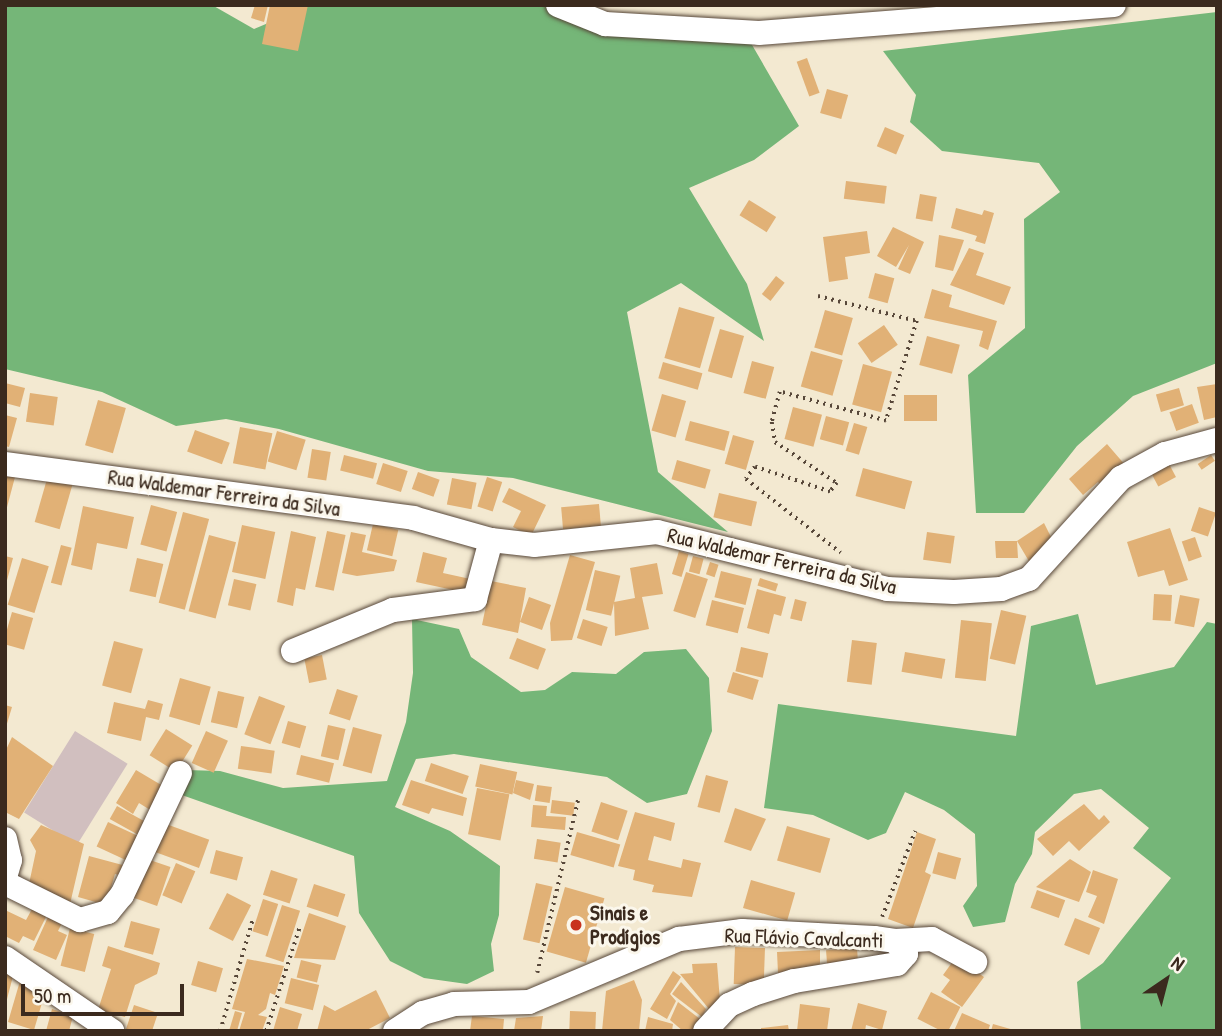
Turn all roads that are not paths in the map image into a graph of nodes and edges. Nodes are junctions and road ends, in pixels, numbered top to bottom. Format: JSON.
{"nodes":[{"id":1,"x":558,"y":5,"type":"edge"},
{"id":2,"x":1114,"y":5,"type":"edge"},
{"id":3,"x":1217,"y":440,"type":"edge"},
{"id":4,"x":5,"y":464,"type":"edge"},
{"id":5,"x":491,"y":540,"type":"junction"},
{"id":6,"x":293,"y":650,"type":"dead end"},
{"id":7,"x":180,"y":773,"type":"dead end"},
{"id":8,"x":5,"y":839,"type":"edge"},
{"id":9,"x":5,"y":877,"type":"edge"},
{"id":10,"x":5,"y":883,"type":"edge"},
{"id":11,"x":884,"y":940,"type":"junction"},
{"id":12,"x":5,"y":958,"type":"edge"},
{"id":13,"x":975,"y":962,"type":"dead end"},
{"id":14,"x":112,"y":1031,"type":"edge"},
{"id":15,"x":395,"y":1031,"type":"edge"},
{"id":16,"x":705,"y":1031,"type":"edge"}],
"edges":[{"from":1,"to":2,"type":"street"},
{"from":3,"to":5,"type":"street","name":"Rua Waldemar Ferreira da Silva"},
{"from":4,"to":5,"type":"street","name":"Rua Waldemar Ferreira da Silva"},
{"from":5,"to":6,"type":"street"},
{"from":7,"to":10,"type":"street"},
{"from":8,"to":9,"type":"street"},
{"from":11,"to":13,"type":"street"},
{"from":11,"to":15,"type":"street","name":"Rua Flávio Cavalcanti"},
{"from":11,"to":16,"type":"street","name":"Rua Flávio Cavalcanti"},
{"from":12,"to":14,"type":"street"}]}
